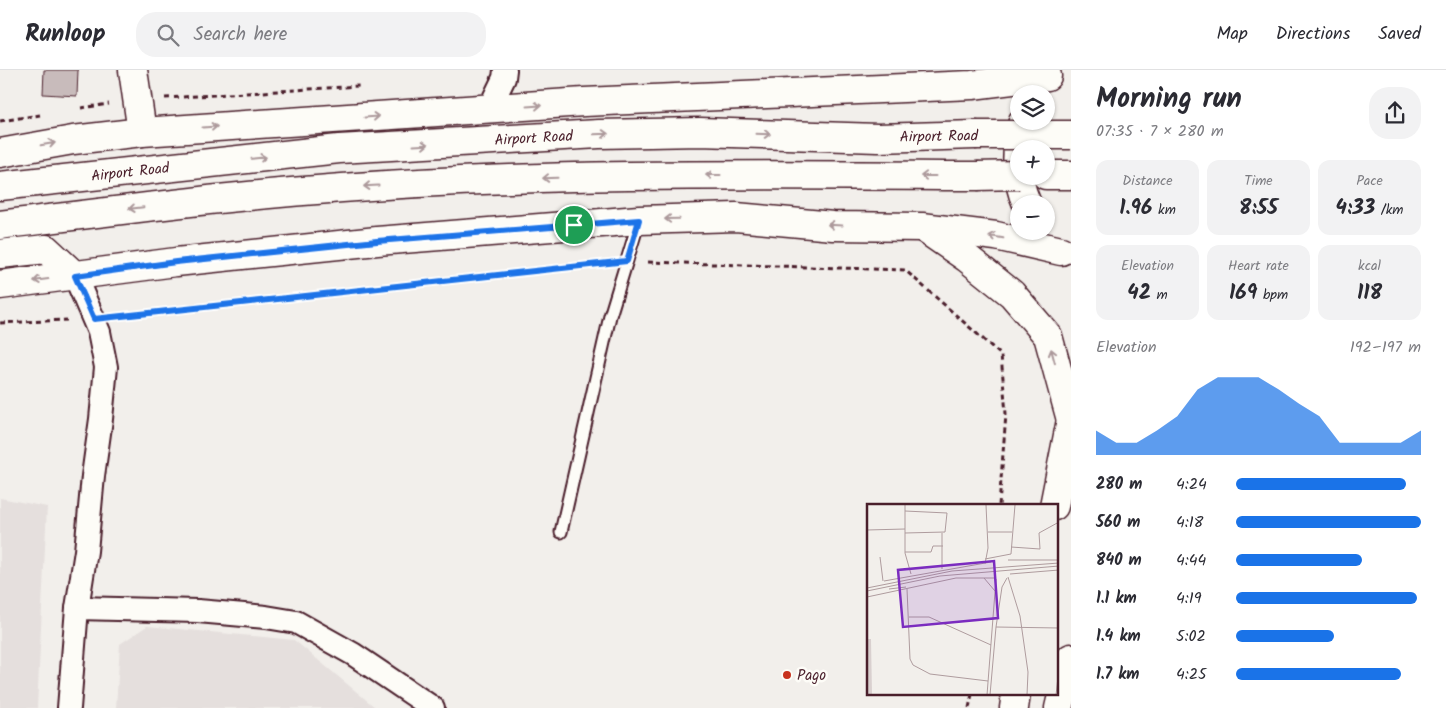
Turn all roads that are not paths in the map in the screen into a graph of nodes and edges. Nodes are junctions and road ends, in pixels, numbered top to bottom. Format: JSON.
{"nodes":[{"id":1,"x":132,"y":70,"type":"edge"},
{"id":2,"x":505,"y":70,"type":"edge"},
{"id":3,"x":972,"y":78,"type":"edge"},
{"id":4,"x":1045,"y":80,"type":"edge"},
{"id":5,"x":489,"y":109,"type":"junction"},
{"id":6,"x":1020,"y":130,"type":"edge"},
{"id":7,"x":142,"y":132,"type":"junction"},
{"id":8,"x":1071,"y":135,"type":"edge"},
{"id":9,"x":0,"y":153,"type":"edge"},
{"id":10,"x":1010,"y":175,"type":"edge"},
{"id":11,"x":1055,"y":175,"type":"edge"},
{"id":12,"x":1071,"y":175,"type":"edge"},
{"id":13,"x":0,"y":186,"type":"edge"},
{"id":14,"x":1024,"y":195,"type":"edge"},
{"id":15,"x":639,"y":220,"type":"junction"},
{"id":16,"x":0,"y":225,"type":"edge"},
{"id":17,"x":922,"y":227,"type":"junction"},
{"id":18,"x":1051,"y":240,"type":"edge"},
{"id":19,"x":0,"y":254,"type":"edge"},
{"id":20,"x":1066,"y":255,"type":"edge"},
{"id":21,"x":75,"y":276,"type":"junction"},
{"id":22,"x":0,"y":284,"type":"edge"},
{"id":23,"x":1071,"y":420,"type":"edge"},
{"id":24,"x":1054,"y":504,"type":"edge"},
{"id":25,"x":561,"y":532,"type":"dead end"},
{"id":26,"x":77,"y":608,"type":"junction"},
{"id":27,"x":1071,"y":658,"type":"edge"},
{"id":28,"x":69,"y":708,"type":"edge"},
{"id":29,"x":433,"y":708,"type":"edge"},
{"id":30,"x":1059,"y":708,"type":"edge"}],
"edges":[{"from":1,"to":7,"type":"main road"},
{"from":2,"to":5,"type":"street"},
{"from":3,"to":4,"type":"main road"},
{"from":5,"to":3,"type":"main road","one_way":true},
{"from":7,"to":5,"type":"main road","one_way":true},
{"from":6,"to":14,"type":"main road"},
{"from":9,"to":7,"type":"main road","one_way":true},
{"from":13,"to":8,"type":"main road","name":"Airport Road","one_way":true,"bridge":true},
{"from":10,"to":16,"type":"main road","one_way":true,"bridge":true},
{"from":11,"to":12,"type":"main road"},
{"from":17,"to":15,"type":"main road","one_way":true},
{"from":15,"to":21,"type":"main road"},
{"from":15,"to":25,"type":"lane"},
{"from":20,"to":17,"type":"main road","one_way":true},
{"from":23,"to":17,"type":"main road","one_way":true},
{"from":18,"to":20,"type":"main road"},
{"from":19,"to":21,"type":"main road"},
{"from":21,"to":22,"type":"main road","one_way":true},
{"from":21,"to":26,"type":"street"},
{"from":23,"to":24,"type":"main road"},
{"from":26,"to":28,"type":"street"},
{"from":26,"to":29,"type":"street"},
{"from":27,"to":30,"type":"main road"}]}
